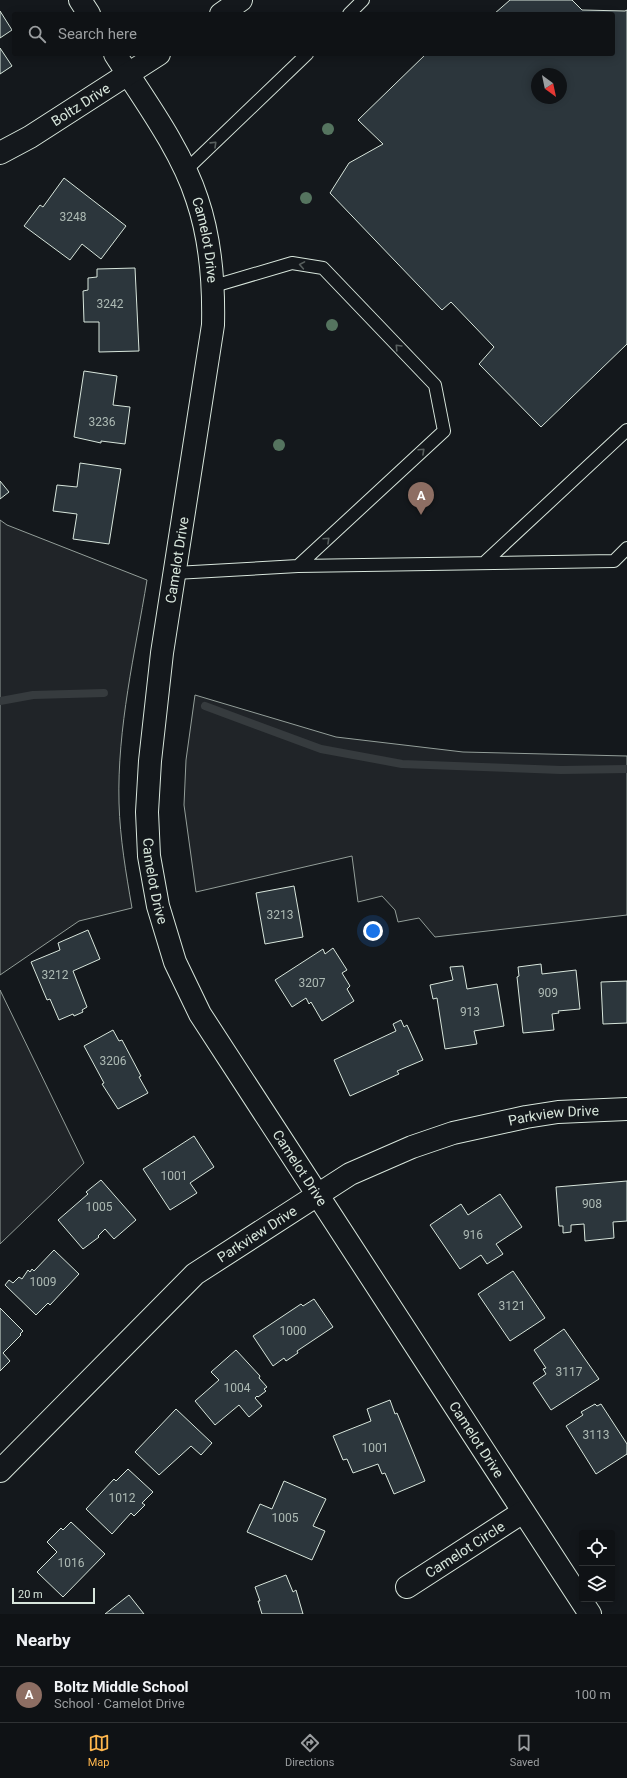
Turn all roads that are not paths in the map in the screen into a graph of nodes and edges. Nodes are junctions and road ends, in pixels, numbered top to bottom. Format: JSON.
{"nodes":[{"id":1,"x":80,"y":0,"type":"edge"},
{"id":2,"x":241,"y":0,"type":"edge"},
{"id":3,"x":364,"y":0,"type":"edge"},
{"id":4,"x":88,"y":12,"type":"edge"},
{"id":5,"x":224,"y":12,"type":"edge"},
{"id":6,"x":351,"y":12,"type":"edge"},
{"id":7,"x":116,"y":56,"type":"edge"},
{"id":8,"x":156,"y":56,"type":"edge"},
{"id":9,"x":305,"y":56,"type":"edge"},
{"id":10,"x":128,"y":74,"type":"junction"},
{"id":11,"x":0,"y":153,"type":"edge"},
{"id":12,"x":185,"y":171,"type":"junction"},
{"id":13,"x":214,"y":286,"type":"junction"},
{"id":14,"x":627,"y":430,"type":"edge"},
{"id":15,"x":627,"y":548,"type":"edge"},
{"id":16,"x":484,"y":563,"type":"junction"},
{"id":17,"x":298,"y":566,"type":"junction"},
{"id":18,"x":175,"y":573,"type":"junction"},
{"id":19,"x":627,"y":1109,"type":"edge"},
{"id":20,"x":317,"y":1196,"type":"junction"},
{"id":21,"x":0,"y":1470,"type":"edge"},
{"id":22,"x":523,"y":1512,"type":"junction"},
{"id":23,"x":407,"y":1587,"type":"dead end"},
{"id":24,"x":590,"y":1614,"type":"edge"}],
"edges":[{"from":1,"to":4,"type":"street"},
{"from":2,"to":5,"type":"street"},
{"from":3,"to":6,"type":"lane"},
{"from":7,"to":10,"type":"street","name":"Camelot Drive"},
{"from":8,"to":10,"type":"street","name":"Boltz Drive"},
{"from":12,"to":9,"type":"lane","one_way":true},
{"from":10,"to":11,"type":"street","name":"Boltz Drive"},
{"from":10,"to":12,"type":"street","name":"Camelot Drive"},
{"from":12,"to":13,"type":"street","name":"Camelot Drive"},
{"from":17,"to":13,"type":"lane","one_way":true},
{"from":13,"to":18,"type":"street","name":"Camelot Drive"},
{"from":14,"to":16,"type":"lane"},
{"from":15,"to":16,"type":"lane"},
{"from":16,"to":17,"type":"lane"},
{"from":17,"to":18,"type":"lane"},
{"from":18,"to":20,"type":"street","name":"Camelot Drive"},
{"from":19,"to":20,"type":"street","name":"Parkview Drive"},
{"from":20,"to":21,"type":"street","name":"Parkview Drive"},
{"from":20,"to":22,"type":"street","name":"Camelot Drive"},
{"from":22,"to":23,"type":"street","name":"Camelot Circle"},
{"from":22,"to":24,"type":"street","name":"Camelot Drive"}]}
